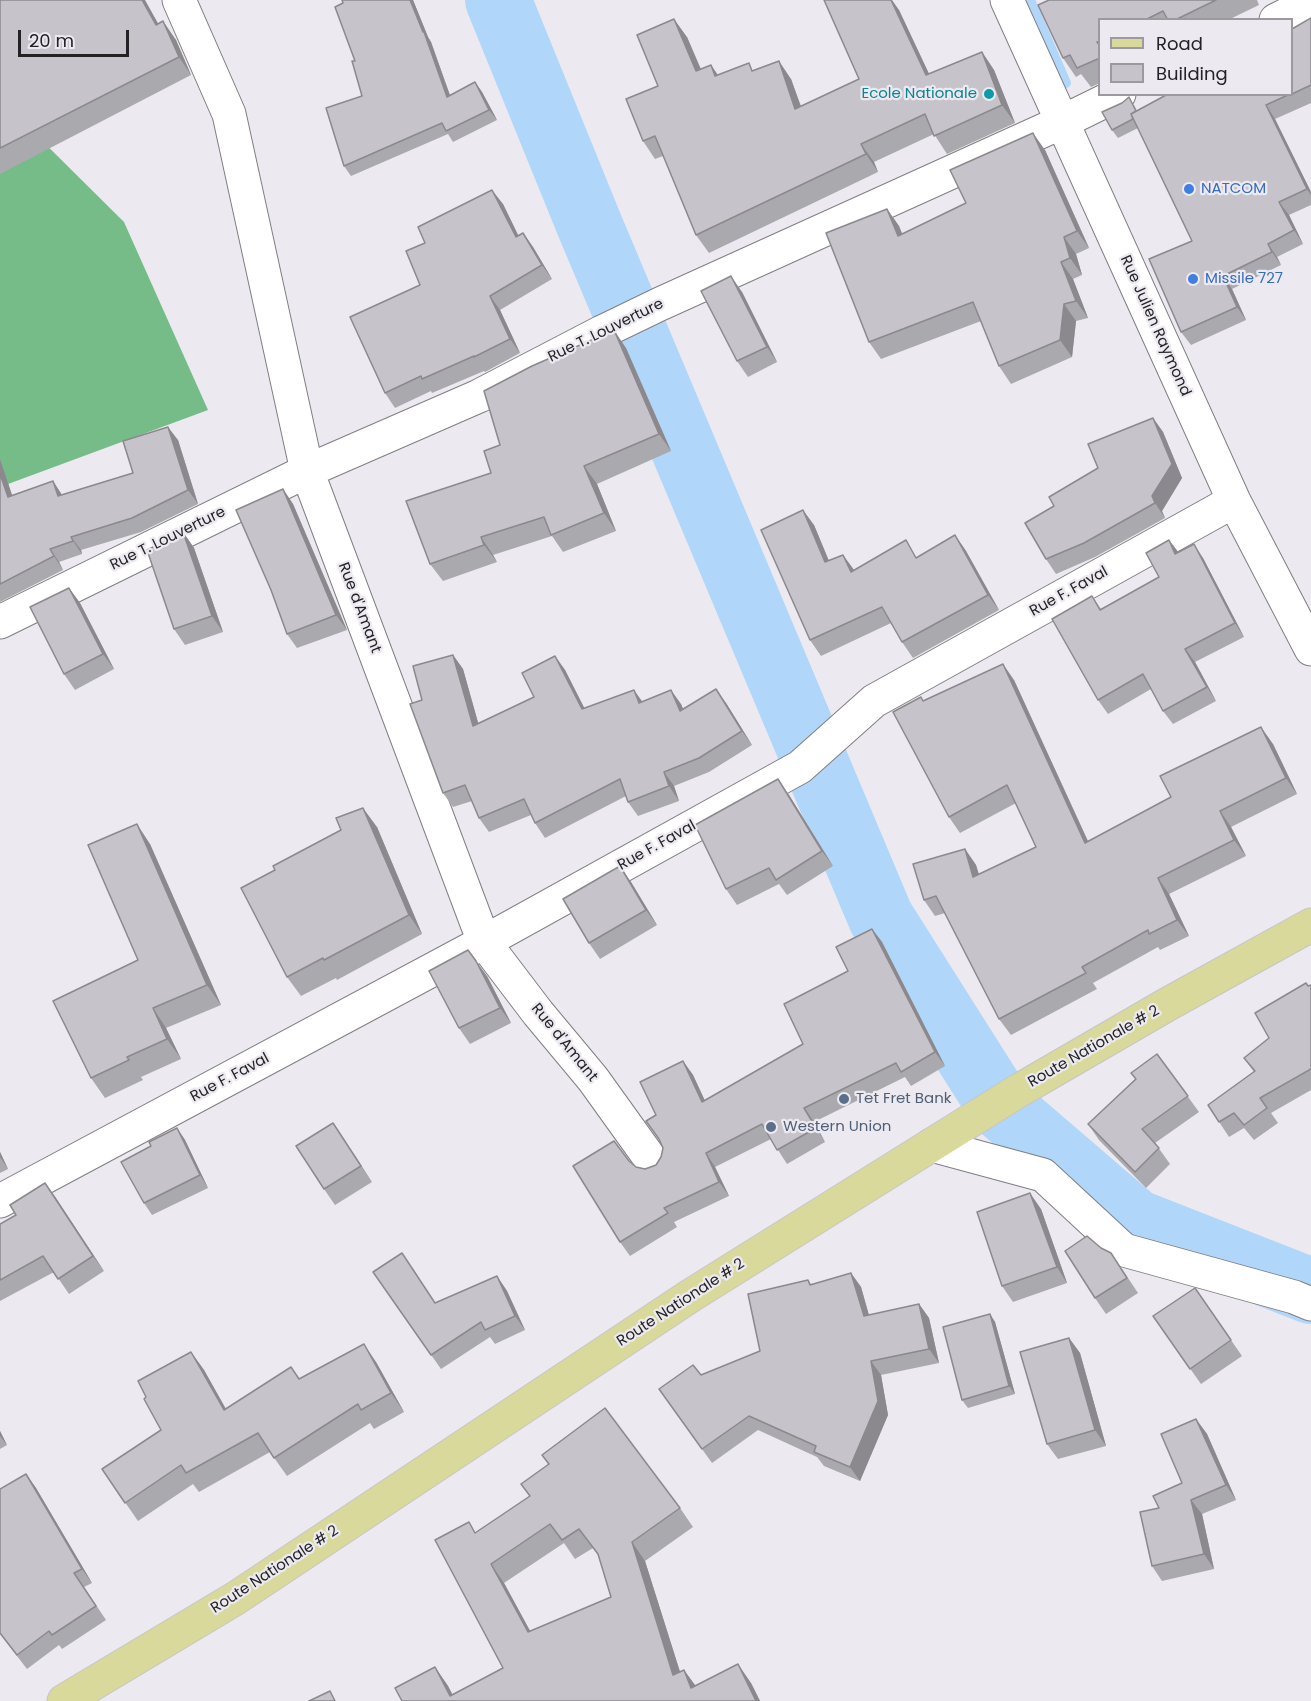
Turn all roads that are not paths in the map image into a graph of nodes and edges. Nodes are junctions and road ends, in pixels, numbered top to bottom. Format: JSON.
{"nodes":[{"id":1,"x":179,"y":0,"type":"edge"},
{"id":2,"x":1007,"y":0,"type":"edge"},
{"id":3,"x":1311,"y":3,"type":"edge"},
{"id":4,"x":1280,"y":18,"type":"edge"},
{"id":5,"x":1115,"y":96,"type":"edge"},
{"id":6,"x":1062,"y":122,"type":"junction"},
{"id":7,"x":307,"y":471,"type":"junction"},
{"id":8,"x":1234,"y":501,"type":"junction"},
{"id":9,"x":0,"y":622,"type":"edge"},
{"id":10,"x":1311,"y":649,"type":"edge"},
{"id":11,"x":1311,"y":925,"type":"edge"},
{"id":12,"x":484,"y":942,"type":"junction"},
{"id":13,"x":943,"y":1138,"type":"junction"},
{"id":14,"x":654,"y":1164,"type":"edge"},
{"id":15,"x":0,"y":1201,"type":"edge"},
{"id":16,"x":1311,"y":1304,"type":"edge"},
{"id":17,"x":64,"y":1701,"type":"edge"}],
"edges":[{"from":1,"to":7,"type":"street","name":"Rue d'Amant"},
{"from":2,"to":6,"type":"street","name":"Rue Julien Raymond"},
{"from":3,"to":4,"type":"street"},
{"from":5,"to":6,"type":"street","name":"Rue T. Louverture"},
{"from":6,"to":7,"type":"street","name":"Rue T. Louverture"},
{"from":6,"to":8,"type":"street","name":"Rue Julien Raymond"},
{"from":7,"to":9,"type":"street","name":"Rue T. Louverture"},
{"from":7,"to":12,"type":"street","name":"Rue d'Amant"},
{"from":8,"to":10,"type":"street","name":"Rue Julien Raymond"},
{"from":8,"to":12,"type":"street","name":"Rue F. Faval"},
{"from":11,"to":13,"type":"main road","name":"Route Nationale # 2"},
{"from":12,"to":14,"type":"street","name":"Rue d'Amant"},
{"from":12,"to":15,"type":"street","name":"Rue F. Faval"},
{"from":13,"to":16,"type":"street"},
{"from":13,"to":17,"type":"main road","name":"Route Nationale # 2"}]}
